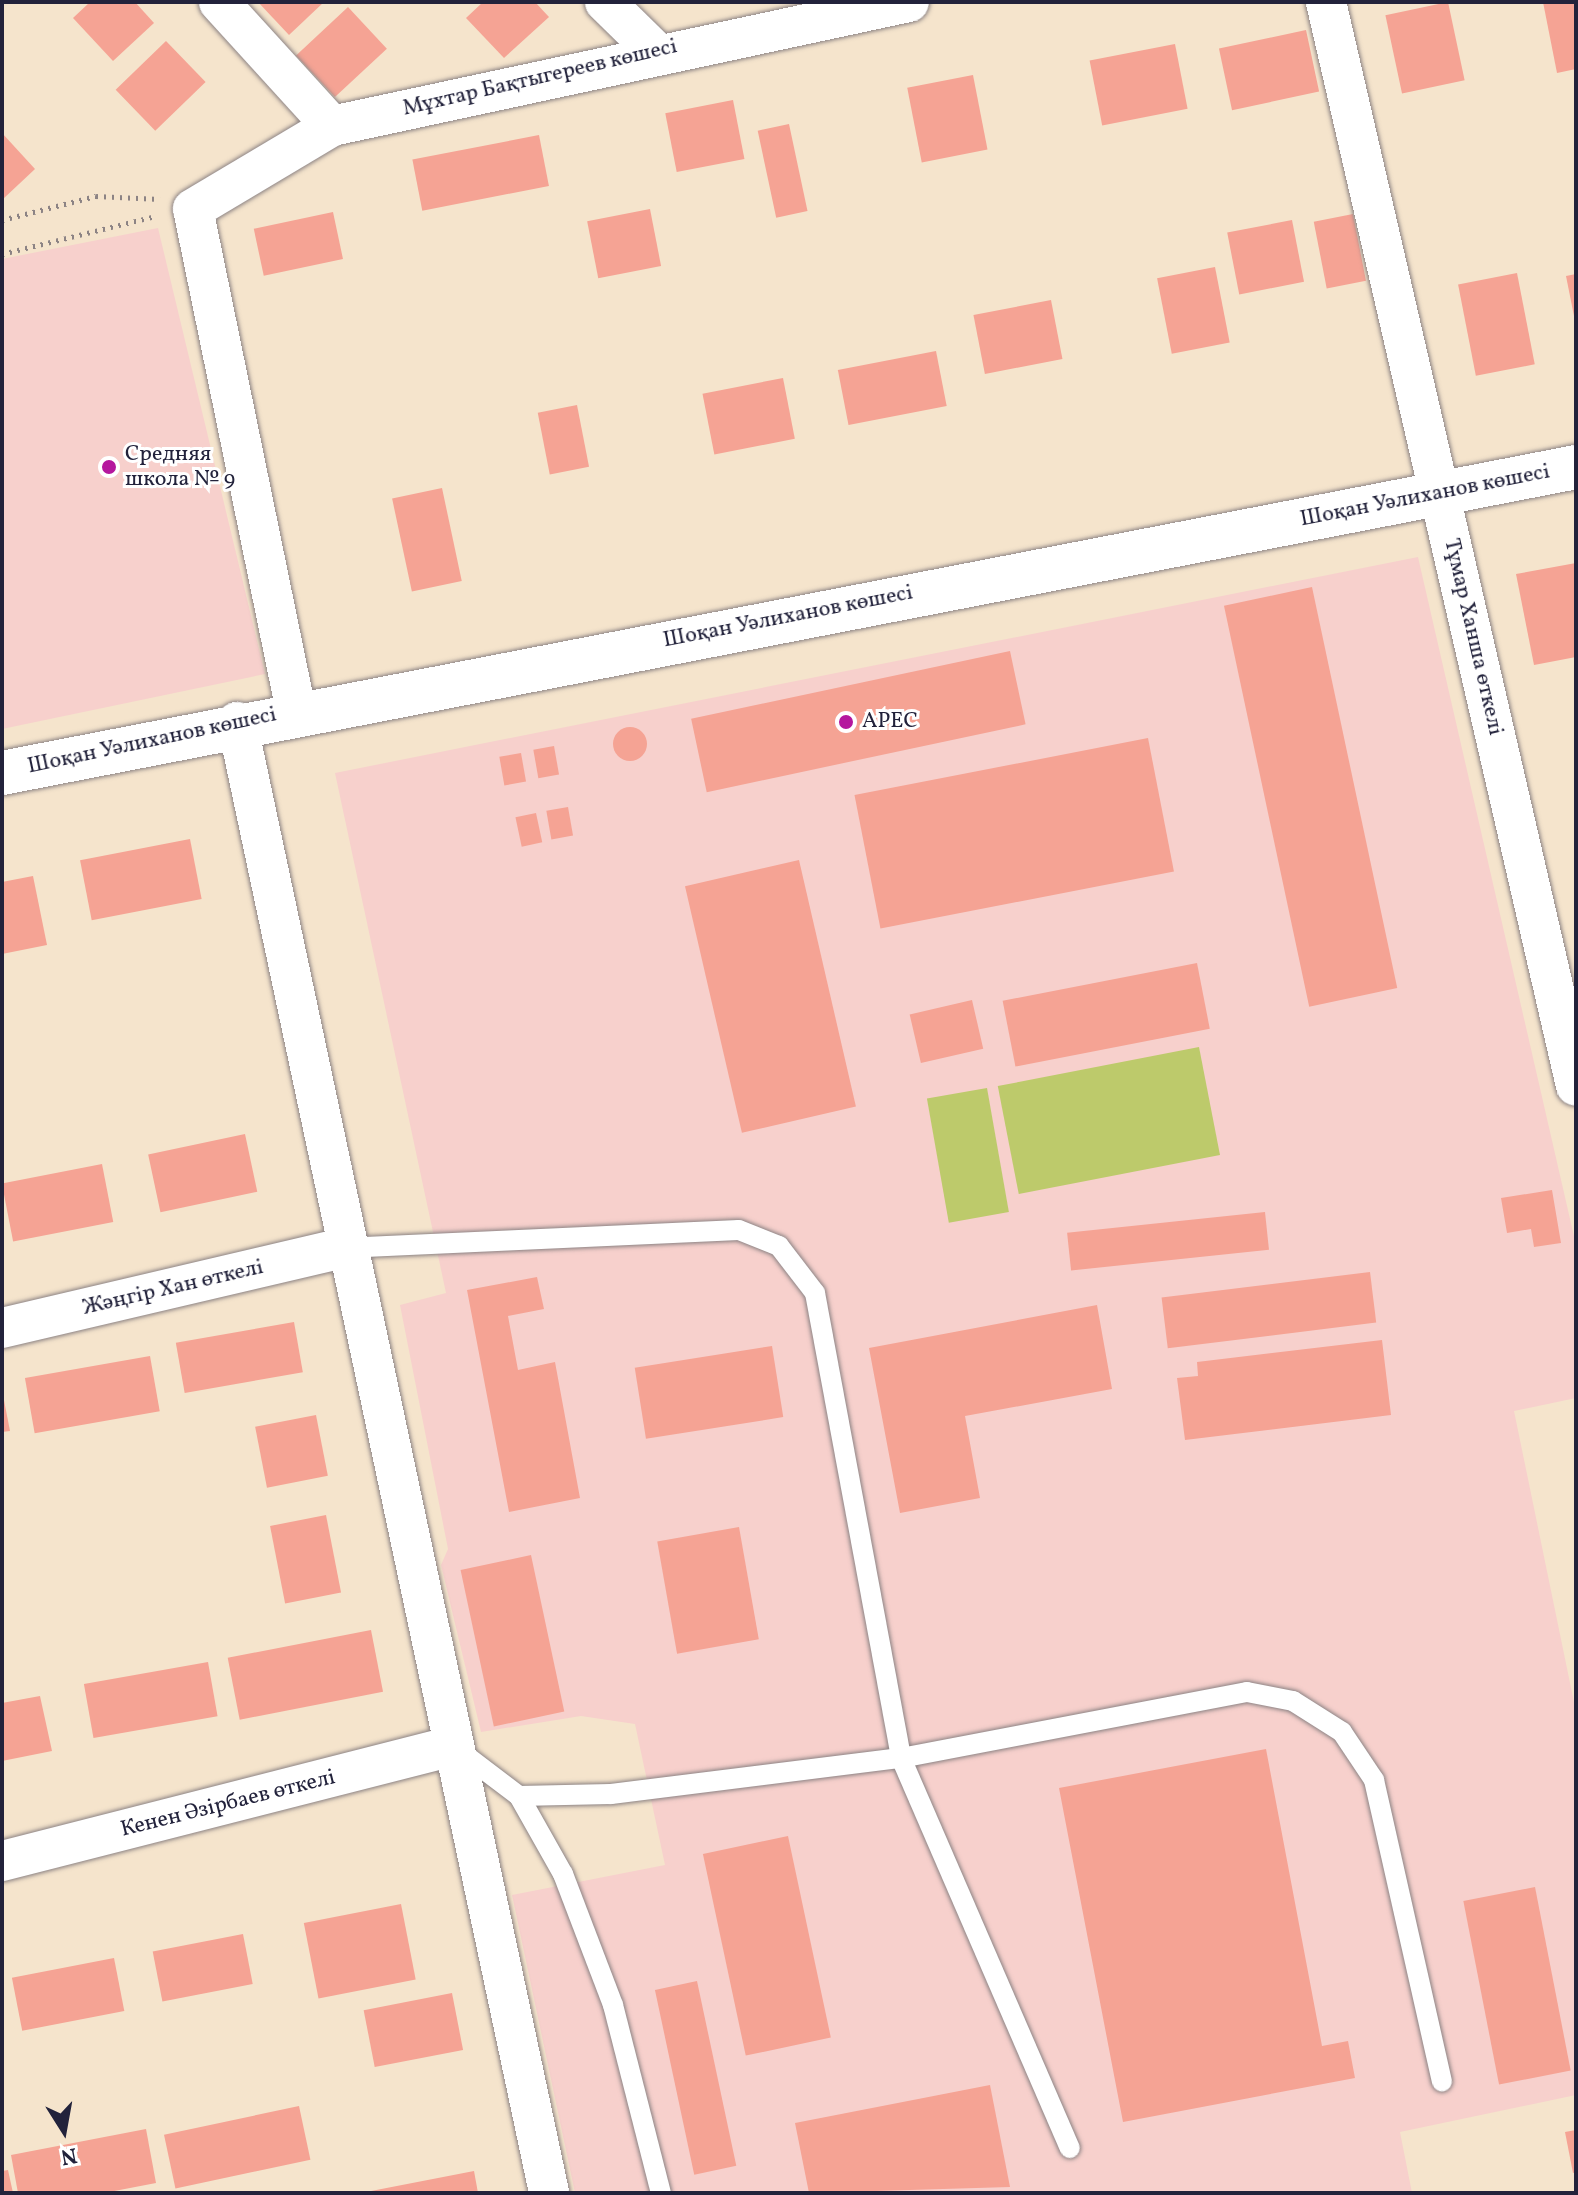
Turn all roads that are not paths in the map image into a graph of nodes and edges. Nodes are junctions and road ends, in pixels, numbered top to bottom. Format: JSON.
{"nodes":[{"id":1,"x":219,"y":2,"type":"edge"},
{"id":2,"x":605,"y":2,"type":"edge"},
{"id":3,"x":909,"y":2,"type":"edge"},
{"id":4,"x":1326,"y":2,"type":"edge"},
{"id":5,"x":655,"y":51,"type":"junction"},
{"id":6,"x":332,"y":126,"type":"junction"},
{"id":7,"x":1576,"y":467,"type":"edge"},
{"id":8,"x":1440,"y":494,"type":"junction"},
{"id":9,"x":296,"y":711,"type":"junction"},
{"id":10,"x":237,"y":722,"type":"junction"},
{"id":11,"x":2,"y":773,"type":"edge"},
{"id":12,"x":1563,"y":974,"type":"edge"},
{"id":13,"x":1576,"y":1086,"type":"edge"},
{"id":14,"x":343,"y":1248,"type":"junction"},
{"id":15,"x":2,"y":1328,"type":"edge"},
{"id":16,"x":453,"y":1746,"type":"junction"},
{"id":17,"x":901,"y":1758,"type":"junction"},
{"id":18,"x":519,"y":1796,"type":"junction"},
{"id":19,"x":2,"y":1861,"type":"edge"},
{"id":20,"x":1442,"y":2081,"type":"dead end"},
{"id":21,"x":1070,"y":2148,"type":"dead end"},
{"id":22,"x":549,"y":2193,"type":"edge"},
{"id":23,"x":661,"y":2193,"type":"edge"}],
"edges":[{"from":1,"to":6,"type":"street"},
{"from":2,"to":5,"type":"street"},
{"from":3,"to":5,"type":"street","name":"Мұхтар Бақтыгереев көшесі"},
{"from":4,"to":8,"type":"street","name":"Тұмар Ханша өткелі"},
{"from":5,"to":6,"type":"street","name":"Мұхтар Бақтыгереев көшесі"},
{"from":6,"to":9,"type":"street","name":"Мұхтар Бақтыгереев көшесі"},
{"from":7,"to":8,"type":"main road","name":"Шоқан Уәлиханов көшесі"},
{"from":8,"to":9,"type":"main road","name":"Шоқан Уәлиханов көшесі"},
{"from":8,"to":12,"type":"street","name":"Тұмар Ханша өткелі"},
{"from":9,"to":10,"type":"main road","name":"Шоқан Уәлиханов көшесі"},
{"from":10,"to":11,"type":"main road","name":"Шоқан Уәлиханов көшесі"},
{"from":10,"to":14,"type":"street"},
{"from":12,"to":13,"type":"street","name":"Тұмар Ханша өткелі"},
{"from":14,"to":15,"type":"street","name":"Жәңгір Хан өткелі"},
{"from":14,"to":16,"type":"street"},
{"from":14,"to":17,"type":"lane"},
{"from":16,"to":18,"type":"lane"},
{"from":16,"to":19,"type":"street","name":"Кенен Әзірбаев өткелі"},
{"from":16,"to":22,"type":"street"},
{"from":17,"to":18,"type":"lane"},
{"from":17,"to":20,"type":"lane"},
{"from":17,"to":21,"type":"lane"},
{"from":18,"to":23,"type":"lane"}]}
